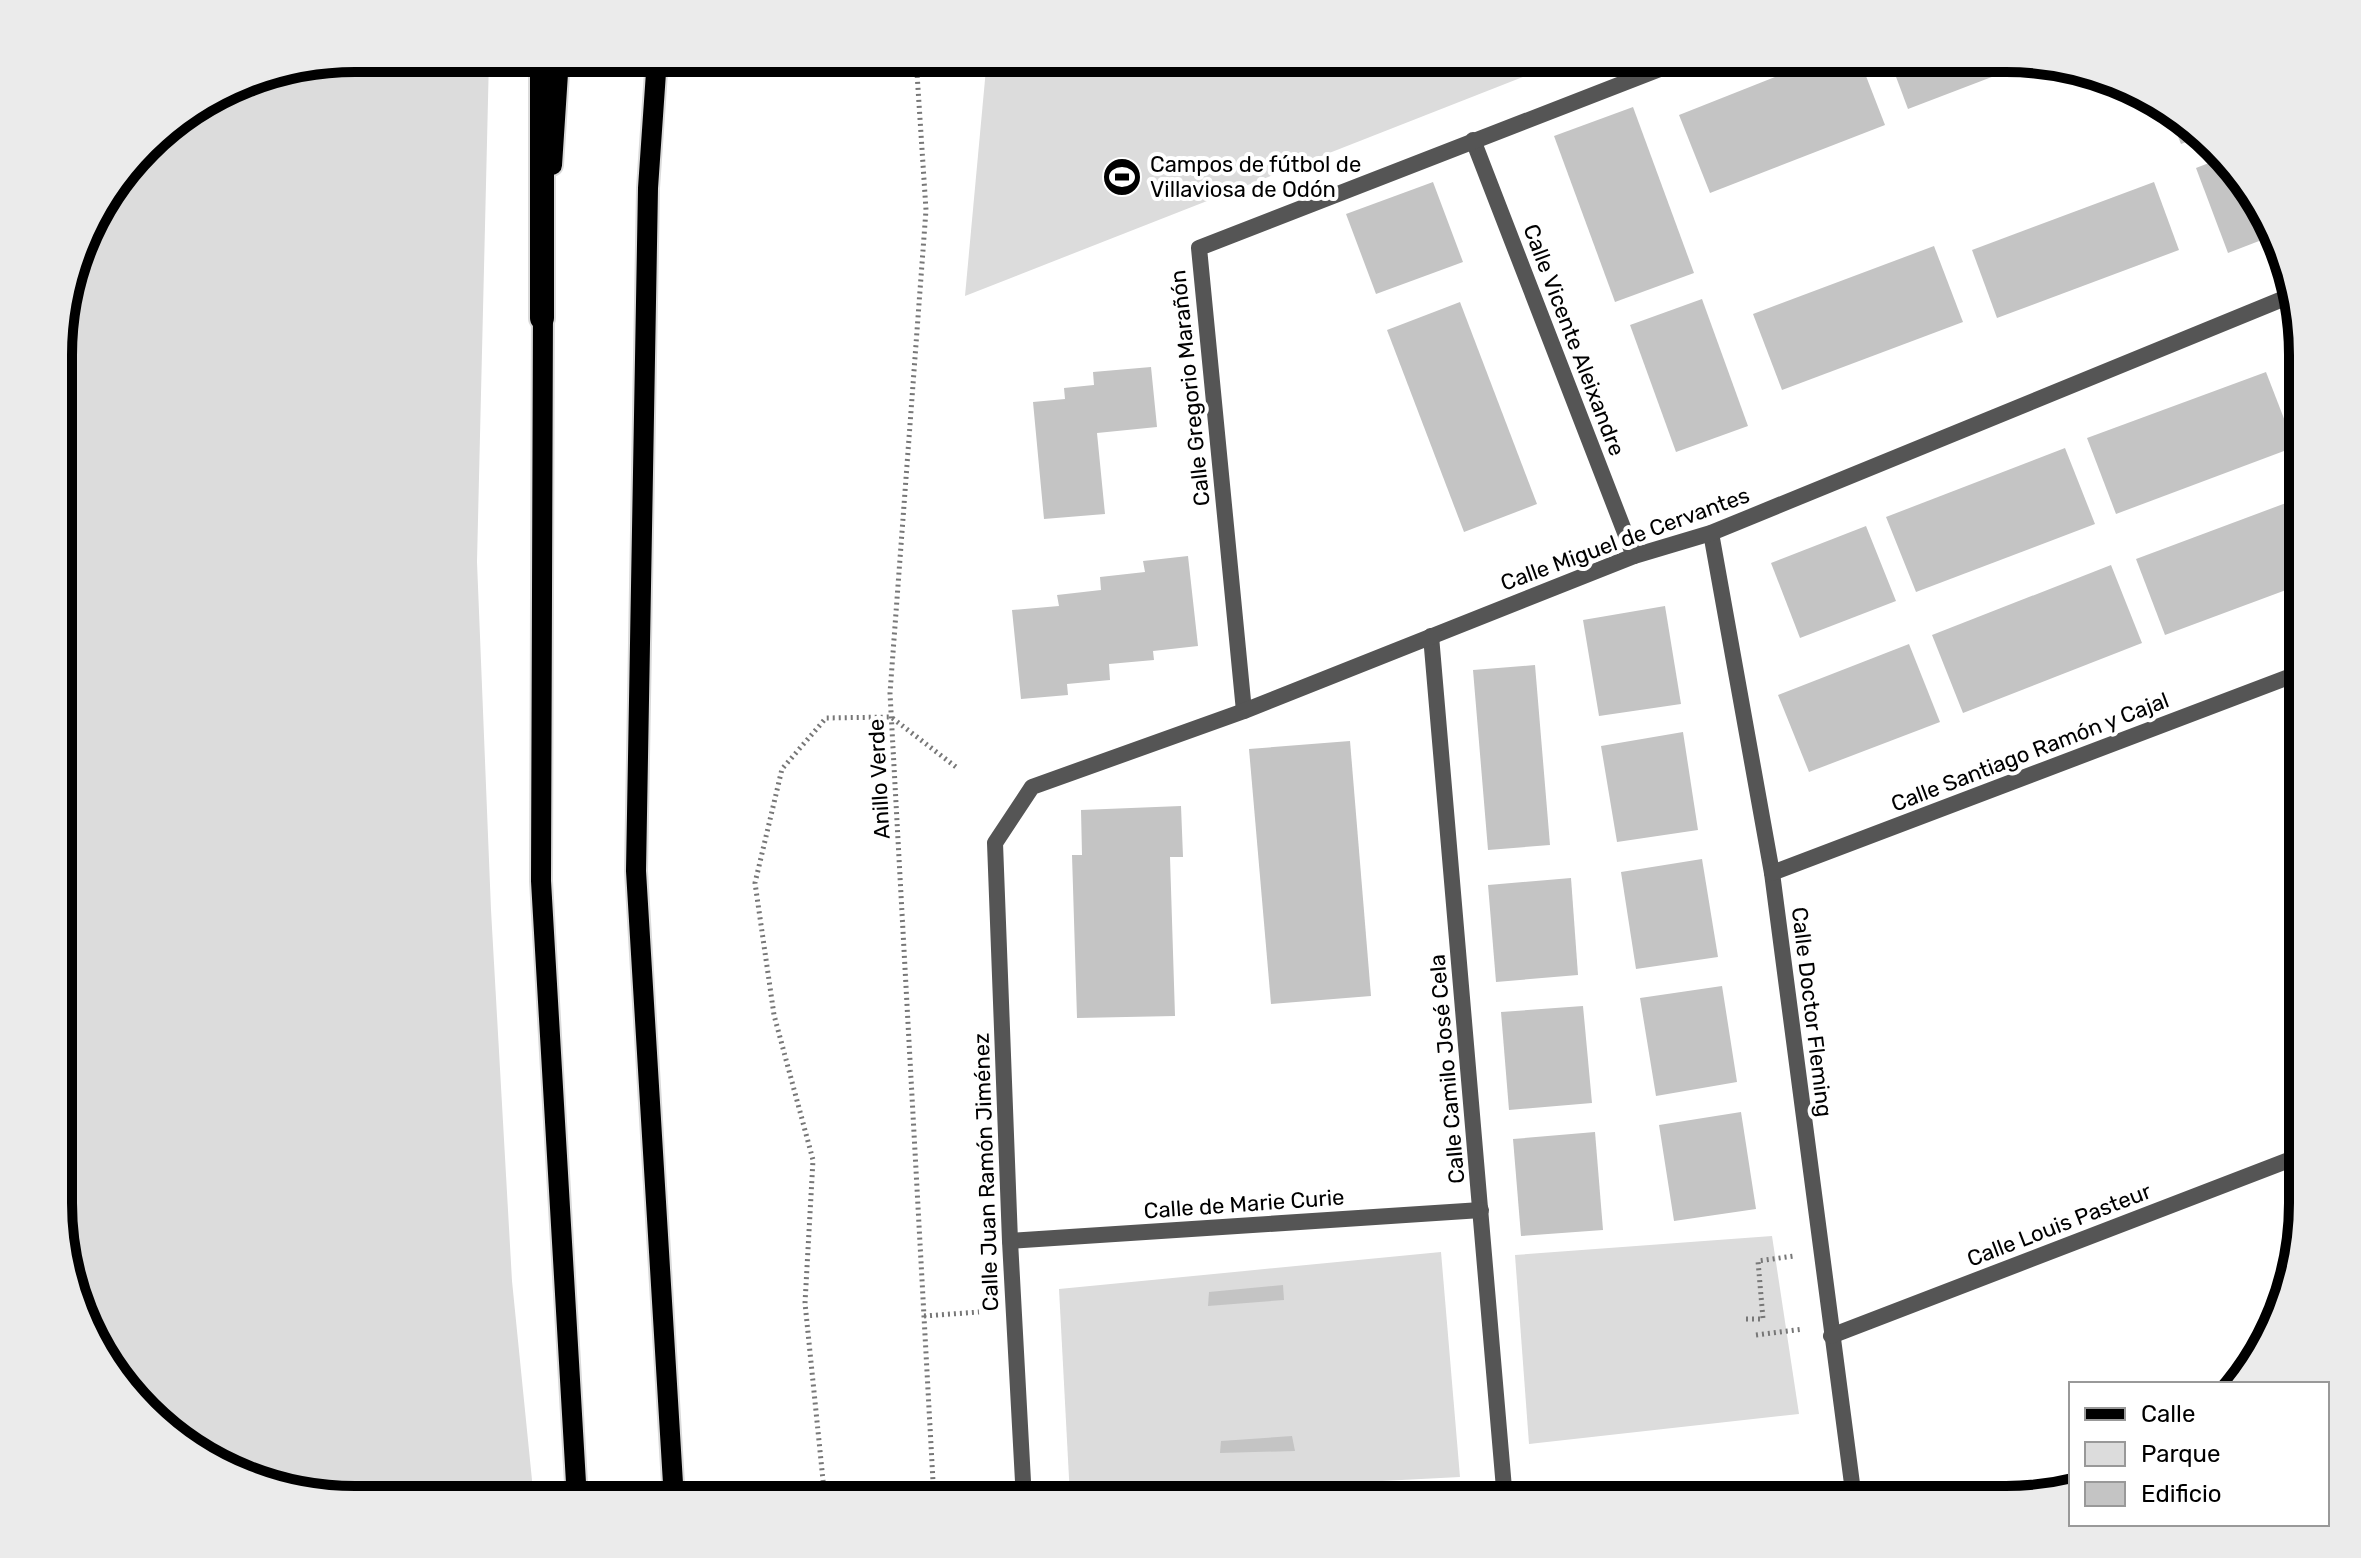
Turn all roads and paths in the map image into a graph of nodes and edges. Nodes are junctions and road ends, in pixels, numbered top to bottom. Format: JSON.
{"nodes":[{"id":1,"x":1651,"y":72,"type":"edge"},
{"id":2,"x":542,"y":73,"type":"edge"},
{"id":3,"x":558,"y":73,"type":"edge"},
{"id":4,"x":656,"y":73,"type":"edge"},
{"id":5,"x":917,"y":73,"type":"edge"},
{"id":6,"x":1473,"y":140,"type":"junction"},
{"id":7,"x":2284,"y":299,"type":"edge"},
{"id":8,"x":542,"y":318,"type":"junction"},
{"id":9,"x":1711,"y":533,"type":"junction"},
{"id":10,"x":1634,"y":556,"type":"junction"},
{"id":11,"x":1431,"y":636,"type":"junction"},
{"id":12,"x":2288,"y":677,"type":"edge"},
{"id":13,"x":1244,"y":711,"type":"junction"},
{"id":14,"x":891,"y":717,"type":"junction"},
{"id":15,"x":956,"y":767,"type":"dead end"},
{"id":16,"x":995,"y":843,"type":"joint"},
{"id":17,"x":1772,"y":873,"type":"junction"},
{"id":18,"x":2289,"y":1160,"type":"edge"},
{"id":19,"x":1481,"y":1210,"type":"junction"},
{"id":20,"x":1010,"y":1241,"type":"junction"},
{"id":21,"x":1820,"y":1252,"type":"junction"},
{"id":22,"x":979,"y":1312,"type":"dead end"},
{"id":23,"x":924,"y":1316,"type":"junction"},
{"id":24,"x":1746,"y":1319,"type":"dead end"},
{"id":25,"x":1830,"y":1331,"type":"junction"},
{"id":26,"x":1756,"y":1335,"type":"dead end"},
{"id":27,"x":1504,"y":1485,"type":"edge"},
{"id":28,"x":1852,"y":1485,"type":"edge"},
{"id":29,"x":576,"y":1486,"type":"edge"},
{"id":30,"x":673,"y":1486,"type":"edge"},
{"id":31,"x":824,"y":1486,"type":"edge"},
{"id":32,"x":933,"y":1486,"type":"edge"},
{"id":33,"x":1023,"y":1486,"type":"edge"}],
"edges":[{"from":1,"to":6,"type":"street","name":"Calle Gregorio Marañón"},
{"from":2,"to":8,"type":"highway"},
{"from":3,"to":8,"type":"main road"},
{"from":4,"to":30,"type":"main road"},
{"from":5,"to":14,"type":"path","name":"Anillo Verde"},
{"from":6,"to":10,"type":"street","name":"Calle Vicente Aleixandre"},
{"from":6,"to":13,"type":"street","name":"Calle Gregorio Marañón"},
{"from":7,"to":9,"type":"street","name":"Calle Miguel de Cervantes"},
{"from":8,"to":29,"type":"main road"},
{"from":9,"to":10,"type":"street","name":"Calle Miguel de Cervantes"},
{"from":9,"to":17,"type":"street","name":"Calle Doctor Fleming"},
{"from":10,"to":11,"type":"street","name":"Calle Miguel de Cervantes"},
{"from":11,"to":13,"type":"street","name":"Calle Miguel de Cervantes"},
{"from":11,"to":19,"type":"street","name":"Calle Camilo José Cela"},
{"from":12,"to":17,"type":"street","name":"Calle Santiago Ramón y Cajal"},
{"from":13,"to":16,"type":"street","name":"Calle Miguel de Cervantes"},
{"from":14,"to":15,"type":"path"},
{"from":14,"to":23,"type":"path","name":"Anillo Verde"},
{"from":14,"to":31,"type":"path"},
{"from":16,"to":20,"type":"street","name":"Calle Juan Ramón Jiménez"},
{"from":17,"to":21,"type":"street","name":"Calle Doctor Fleming"},
{"from":18,"to":25,"type":"street","name":"Calle Louis Pasteur"},
{"from":19,"to":20,"type":"street","name":"Calle de Marie Curie"},
{"from":19,"to":27,"type":"street","name":"Calle Camilo José Cela"},
{"from":20,"to":33,"type":"street","name":"Calle Juan Ramón Jiménez"},
{"from":21,"to":24,"type":"path"},
{"from":21,"to":25,"type":"street","name":"Calle Doctor Fleming"},
{"from":22,"to":23,"type":"path"},
{"from":23,"to":32,"type":"path","name":"Anillo Verde"},
{"from":25,"to":26,"type":"path"},
{"from":25,"to":28,"type":"street","name":"Calle Doctor Fleming"}]}
